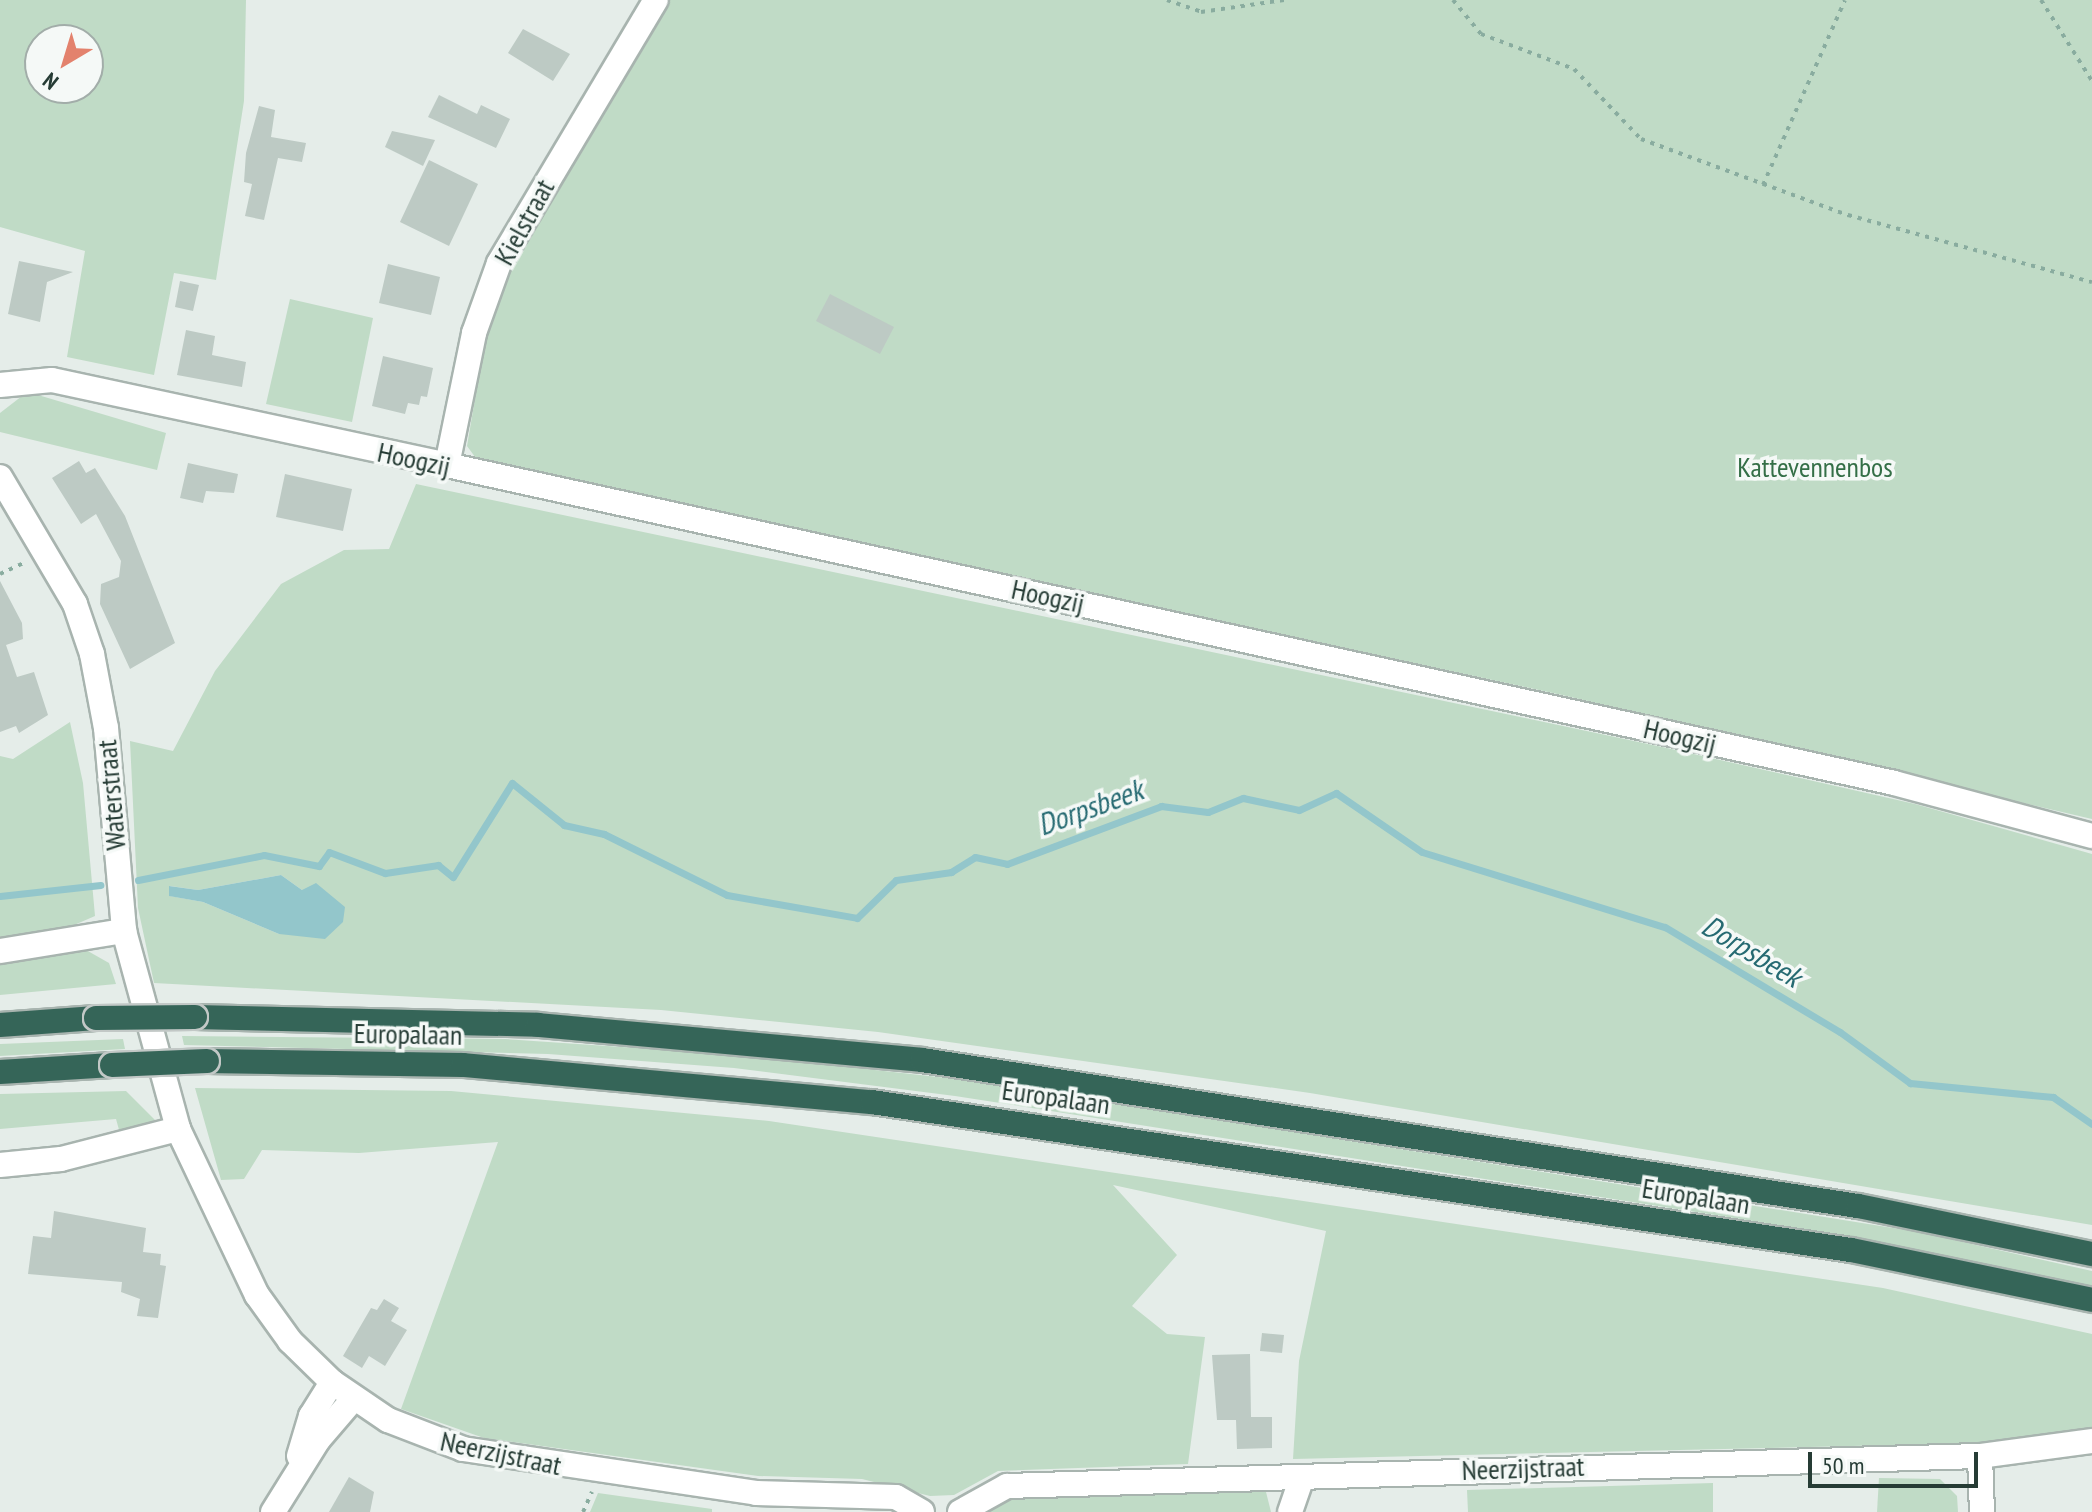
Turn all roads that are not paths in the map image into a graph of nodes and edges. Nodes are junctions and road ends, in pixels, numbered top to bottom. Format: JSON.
{"nodes":[{"id":1,"x":656,"y":0,"type":"edge"},
{"id":2,"x":0,"y":385,"type":"edge"},
{"id":3,"x":447,"y":465,"type":"junction"},
{"id":4,"x":0,"y":477,"type":"edge"},
{"id":5,"x":2092,"y":836,"type":"edge"},
{"id":6,"x":124,"y":931,"type":"junction"},
{"id":7,"x":0,"y":951,"type":"edge"},
{"id":8,"x":0,"y":1025,"type":"edge"},
{"id":9,"x":0,"y":1072,"type":"edge"},
{"id":10,"x":178,"y":1129,"type":"junction"},
{"id":11,"x":0,"y":1165,"type":"edge"},
{"id":12,"x":2092,"y":1254,"type":"edge"},
{"id":13,"x":2092,"y":1300,"type":"edge"},
{"id":14,"x":332,"y":1382,"type":"junction"},
{"id":15,"x":354,"y":1398,"type":"junction"},
{"id":16,"x":2092,"y":1441,"type":"edge"},
{"id":17,"x":1980,"y":1456,"type":"junction"},
{"id":18,"x":293,"y":1475,"type":"junction"},
{"id":19,"x":1302,"y":1478,"type":"junction"},
{"id":20,"x":273,"y":1512,"type":"edge"},
{"id":21,"x":922,"y":1512,"type":"edge"},
{"id":22,"x":960,"y":1512,"type":"edge"},
{"id":23,"x":1290,"y":1512,"type":"edge"},
{"id":24,"x":1982,"y":1512,"type":"edge"}],
"edges":[{"from":1,"to":3,"type":"street","name":"Kielstraat"},
{"from":2,"to":3,"type":"street","name":"Hoogzij"},
{"from":3,"to":5,"type":"street","name":"Hoogzij"},
{"from":4,"to":6,"type":"street","name":"Waterstraat"},
{"from":6,"to":7,"type":"street"},
{"from":6,"to":10,"type":"street","name":"Waterstraat"},
{"from":8,"to":12,"type":"highway","name":"Europalaan","bridge":true},
{"from":9,"to":13,"type":"highway","name":"Europalaan","bridge":true},
{"from":10,"to":11,"type":"street"},
{"from":10,"to":14,"type":"street","name":"Neerzijstraat"},
{"from":14,"to":15,"type":"street","name":"Neerzijstraat"},
{"from":14,"to":18,"type":"street"},
{"from":15,"to":18,"type":"street"},
{"from":15,"to":21,"type":"street","name":"Neerzijstraat"},
{"from":16,"to":17,"type":"street","name":"Neerzijstraat"},
{"from":17,"to":19,"type":"street","name":"Neerzijstraat"},
{"from":17,"to":24,"type":"street"},
{"from":18,"to":20,"type":"street"},
{"from":19,"to":22,"type":"street","name":"Neerzijstraat"},
{"from":19,"to":23,"type":"street"}]}
